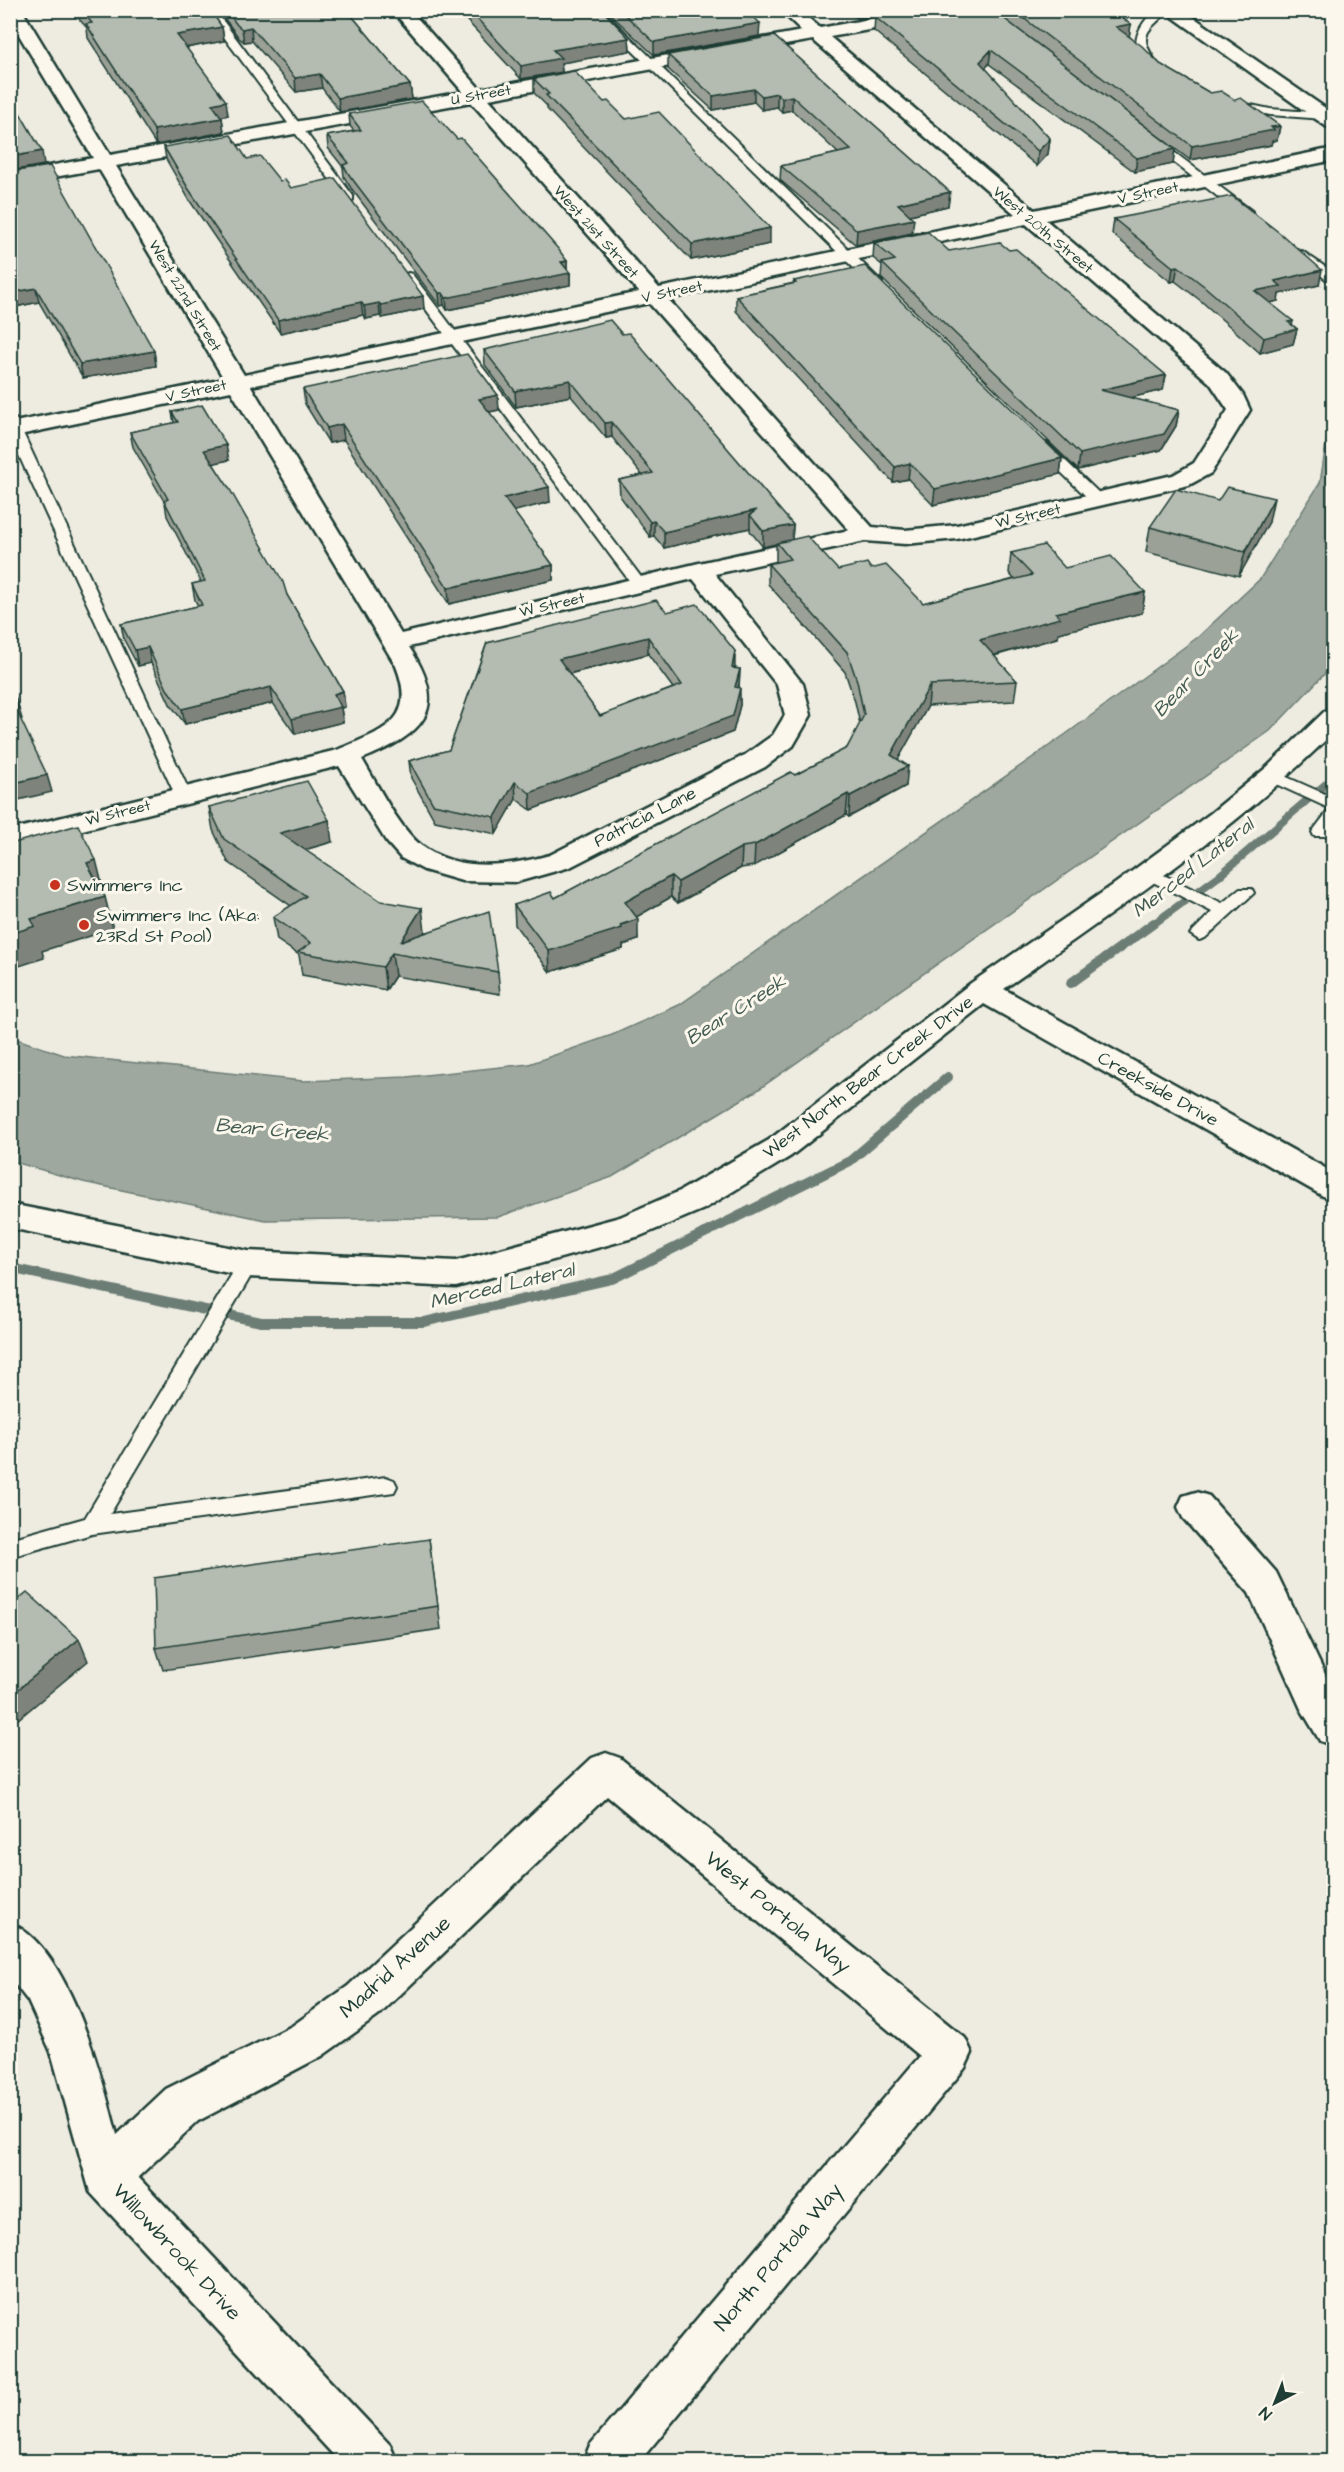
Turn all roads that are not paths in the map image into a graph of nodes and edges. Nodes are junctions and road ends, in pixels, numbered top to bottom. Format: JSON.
{"nodes":[{"id":1,"x":13,"y":10,"type":"edge"},
{"id":2,"x":209,"y":10,"type":"edge"},
{"id":3,"x":400,"y":10,"type":"edge"},
{"id":4,"x":596,"y":10,"type":"edge"},
{"id":5,"x":788,"y":10,"type":"edge"},
{"id":6,"x":952,"y":10,"type":"edge"},
{"id":7,"x":1165,"y":10,"type":"edge"},
{"id":8,"x":1172,"y":10,"type":"edge"},
{"id":9,"x":816,"y":35,"type":"junction"},
{"id":10,"x":651,"y":64,"type":"junction"},
{"id":11,"x":1161,"y":72,"type":"edge"},
{"id":12,"x":475,"y":96,"type":"junction"},
{"id":13,"x":1219,"y":100,"type":"edge"},
{"id":14,"x":1329,"y":120,"type":"edge"},
{"id":15,"x":296,"y":128,"type":"junction"},
{"id":16,"x":1140,"y":131,"type":"edge"},
{"id":17,"x":1334,"y":154,"type":"edge"},
{"id":18,"x":104,"y":162,"type":"junction"},
{"id":19,"x":10,"y":179,"type":"edge"},
{"id":20,"x":1205,"y":181,"type":"junction"},
{"id":21,"x":361,"y":213,"type":"edge"},
{"id":22,"x":1029,"y":218,"type":"junction"},
{"id":23,"x":1259,"y":222,"type":"edge"},
{"id":24,"x":1295,"y":250,"type":"edge"},
{"id":25,"x":847,"y":255,"type":"junction"},
{"id":26,"x":404,"y":271,"type":"edge"},
{"id":27,"x":1331,"y":277,"type":"dead end"},
{"id":28,"x":653,"y":296,"type":"junction"},
{"id":29,"x":889,"y":296,"type":"edge"},
{"id":30,"x":453,"y":338,"type":"junction"},
{"id":31,"x":237,"y":382,"type":"junction"},
{"id":32,"x":12,"y":426,"type":"edge"},
{"id":33,"x":1030,"y":434,"type":"edge"},
{"id":34,"x":1203,"y":468,"type":"joint"},
{"id":35,"x":1097,"y":500,"type":"junction"},
{"id":36,"x":865,"y":534,"type":"junction"},
{"id":37,"x":699,"y":570,"type":"junction"},
{"id":38,"x":639,"y":584,"type":"junction"},
{"id":39,"x":394,"y":643,"type":"junction"},
{"id":40,"x":1334,"y":717,"type":"edge"},
{"id":41,"x":346,"y":756,"type":"junction"},
{"id":42,"x":1286,"y":782,"type":"junction"},
{"id":43,"x":184,"y":797,"type":"junction"},
{"id":44,"x":1333,"y":808,"type":"edge"},
{"id":45,"x":1320,"y":832,"type":"dead end"},
{"id":46,"x":10,"y":839,"type":"edge"},
{"id":47,"x":1149,"y":873,"type":"junction"},
{"id":48,"x":1246,"y":893,"type":"dead end"},
{"id":49,"x":1215,"y":907,"type":"junction"},
{"id":50,"x":1199,"y":934,"type":"dead end"},
{"id":51,"x":982,"y":990,"type":"junction"},
{"id":52,"x":1334,"y":1188,"type":"edge"},
{"id":53,"x":10,"y":1216,"type":"edge"},
{"id":54,"x":248,"y":1264,"type":"junction"},
{"id":55,"x":386,"y":1486,"type":"dead end"},
{"id":56,"x":1196,"y":1507,"type":"dead end"},
{"id":57,"x":92,"y":1525,"type":"junction"},
{"id":58,"x":10,"y":1548,"type":"edge"},
{"id":59,"x":1334,"y":1729,"type":"edge"},
{"id":60,"x":606,"y":1771,"type":"joint"},
{"id":61,"x":10,"y":1943,"type":"edge"},
{"id":62,"x":950,"y":2053,"type":"joint"},
{"id":63,"x":106,"y":2176,"type":"junction"},
{"id":64,"x":373,"y":2462,"type":"edge"},
{"id":65,"x":607,"y":2462,"type":"edge"}],
"edges":[{"from":1,"to":18,"type":"street","name":"West 22nd Street"},
{"from":2,"to":15,"type":"lane"},
{"from":3,"to":12,"type":"street","name":"West 21st Street"},
{"from":4,"to":10,"type":"lane"},
{"from":5,"to":9,"type":"street","name":"West 20th Street"},
{"from":6,"to":9,"type":"street","name":"U Street"},
{"from":7,"to":11,"type":"lane"},
{"from":8,"to":14,"type":"street"},
{"from":9,"to":10,"type":"street","name":"U Street"},
{"from":9,"to":22,"type":"street","name":"West 20th Street"},
{"from":10,"to":12,"type":"street","name":"U Street"},
{"from":10,"to":25,"type":"lane"},
{"from":12,"to":15,"type":"street","name":"U Street"},
{"from":12,"to":28,"type":"street","name":"West 21st Street"},
{"from":13,"to":14,"type":"lane"},
{"from":15,"to":18,"type":"street","name":"U Street"},
{"from":15,"to":21,"type":"lane"},
{"from":16,"to":20,"type":"lane"},
{"from":17,"to":20,"type":"street","name":"V Street"},
{"from":18,"to":19,"type":"street","name":"U Street"},
{"from":18,"to":31,"type":"street","name":"West 22nd Street"},
{"from":20,"to":22,"type":"street","name":"V Street"},
{"from":20,"to":23,"type":"lane"},
{"from":22,"to":25,"type":"street","name":"V Street"},
{"from":22,"to":34,"type":"street","name":"West 20th Street"},
{"from":24,"to":27,"type":"lane"},
{"from":25,"to":28,"type":"street","name":"V Street"},
{"from":25,"to":29,"type":"lane"},
{"from":26,"to":30,"type":"lane"},
{"from":28,"to":30,"type":"street","name":"V Street"},
{"from":28,"to":36,"type":"street","name":"West 21st Street"},
{"from":30,"to":31,"type":"street","name":"V Street"},
{"from":30,"to":38,"type":"lane"},
{"from":31,"to":32,"type":"street","name":"V Street"},
{"from":31,"to":39,"type":"street","name":"West 22nd Street"},
{"from":32,"to":43,"type":"lane"},
{"from":33,"to":35,"type":"lane"},
{"from":34,"to":35,"type":"street","name":"W Street"},
{"from":35,"to":36,"type":"street","name":"W Street"},
{"from":36,"to":37,"type":"street","name":"W Street"},
{"from":37,"to":38,"type":"street","name":"W Street"},
{"from":37,"to":41,"type":"street","name":"Patricia Lane"},
{"from":38,"to":39,"type":"street","name":"W Street"},
{"from":39,"to":41,"type":"street","name":"W Street"},
{"from":40,"to":42,"type":"street","name":"West North Bear Creek Drive"},
{"from":41,"to":43,"type":"street","name":"W Street"},
{"from":42,"to":44,"type":"lane"},
{"from":42,"to":47,"type":"street","name":"West North Bear Creek Drive"},
{"from":43,"to":46,"type":"street","name":"W Street"},
{"from":44,"to":45,"type":"lane"},
{"from":47,"to":49,"type":"lane"},
{"from":47,"to":51,"type":"street","name":"West North Bear Creek Drive"},
{"from":48,"to":49,"type":"lane"},
{"from":49,"to":50,"type":"lane"},
{"from":51,"to":52,"type":"street","name":"Creekside Drive"},
{"from":51,"to":54,"type":"street","name":"West North Bear Creek Drive"},
{"from":53,"to":54,"type":"street","name":"West North Bear Creek Drive"},
{"from":54,"to":57,"type":"lane"},
{"from":55,"to":57,"type":"lane"},
{"from":56,"to":59,"type":"street"},
{"from":57,"to":58,"type":"lane"},
{"from":60,"to":62,"type":"street","name":"West Portola Way"},
{"from":60,"to":63,"type":"street","name":"Madrid Avenue"},
{"from":61,"to":63,"type":"street","name":"Willowbrook Drive"},
{"from":62,"to":65,"type":"street","name":"North Portola Way"},
{"from":63,"to":64,"type":"street","name":"Willowbrook Drive"}]}
